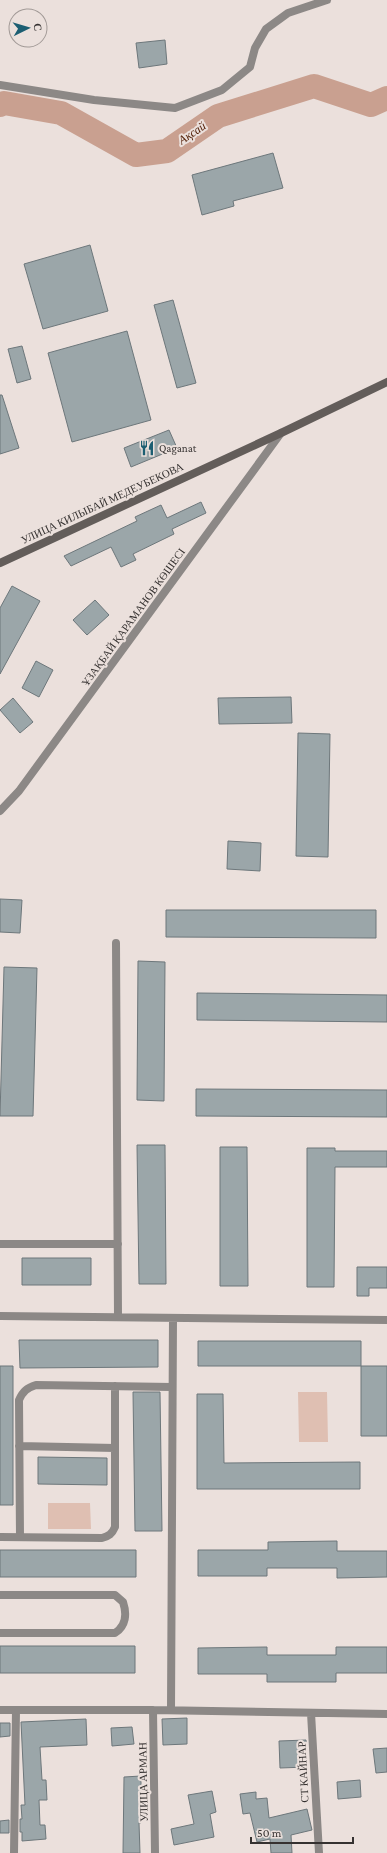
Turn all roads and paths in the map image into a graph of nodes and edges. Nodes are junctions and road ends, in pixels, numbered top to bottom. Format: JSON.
{"nodes":[{"id":1,"x":327,"y":0,"type":"edge"},
{"id":2,"x":0,"y":85,"type":"edge"},
{"id":3,"x":387,"y":382,"type":"edge"},
{"id":4,"x":281,"y":433,"type":"junction"},
{"id":5,"x":0,"y":563,"type":"edge"},
{"id":6,"x":0,"y":811,"type":"edge"},
{"id":7,"x":116,"y":943,"type":"dead end"},
{"id":8,"x":0,"y":1244,"type":"edge"},
{"id":9,"x":118,"y":1244,"type":"junction"},
{"id":10,"x":0,"y":1316,"type":"edge"},
{"id":11,"x":118,"y":1317,"type":"junction"},
{"id":12,"x":173,"y":1318,"type":"junction"},
{"id":13,"x":387,"y":1320,"type":"edge"},
{"id":14,"x":115,"y":1386,"type":"junction"},
{"id":15,"x":172,"y":1387,"type":"junction"},
{"id":16,"x":19,"y":1446,"type":"junction"},
{"id":17,"x":115,"y":1448,"type":"junction"},
{"id":18,"x":0,"y":1537,"type":"edge"},
{"id":19,"x":20,"y":1537,"type":"junction"},
{"id":20,"x":0,"y":1595,"type":"edge"},
{"id":21,"x":0,"y":1633,"type":"edge"},
{"id":22,"x":0,"y":1710,"type":"edge"},
{"id":23,"x":16,"y":1710,"type":"junction"},
{"id":24,"x":154,"y":1710,"type":"junction"},
{"id":25,"x":171,"y":1710,"type":"junction"},
{"id":26,"x":311,"y":1713,"type":"junction"},
{"id":27,"x":387,"y":1714,"type":"edge"},
{"id":28,"x":14,"y":1853,"type":"edge"},
{"id":29,"x":155,"y":1853,"type":"edge"},
{"id":30,"x":319,"y":1853,"type":"edge"}],
"edges":[{"from":1,"to":2,"type":"street"},
{"from":3,"to":4,"type":"main road","name":"УЛИЦА КИЛЫБАЙ МЕДЕУБЕКОВА"},
{"from":4,"to":5,"type":"main road","name":"УЛИЦА КИЛЫБАЙ МЕДЕУБЕКОВА"},
{"from":4,"to":6,"type":"street","name":"ҰЗАҚБАЙ ҚАРАМАНОВ КӨШЕСІ"},
{"from":7,"to":9,"type":"street"},
{"from":8,"to":9,"type":"street"},
{"from":9,"to":11,"type":"street"},
{"from":10,"to":11,"type":"street"},
{"from":11,"to":12,"type":"street"},
{"from":12,"to":13,"type":"street"},
{"from":12,"to":15,"type":"street"},
{"from":14,"to":15,"type":"street"},
{"from":14,"to":16,"type":"street"},
{"from":14,"to":17,"type":"street"},
{"from":15,"to":25,"type":"street"},
{"from":16,"to":17,"type":"street"},
{"from":16,"to":19,"type":"street"},
{"from":17,"to":19,"type":"street"},
{"from":18,"to":19,"type":"street"},
{"from":20,"to":21,"type":"street"},
{"from":22,"to":23,"type":"street"},
{"from":23,"to":24,"type":"street"},
{"from":23,"to":28,"type":"street"},
{"from":24,"to":25,"type":"street"},
{"from":24,"to":29,"type":"street","name":"УЛИЦА АРМАН"},
{"from":25,"to":26,"type":"street"},
{"from":26,"to":27,"type":"street"},
{"from":26,"to":30,"type":"street","name":"СТ КАЙНАР"}]}
